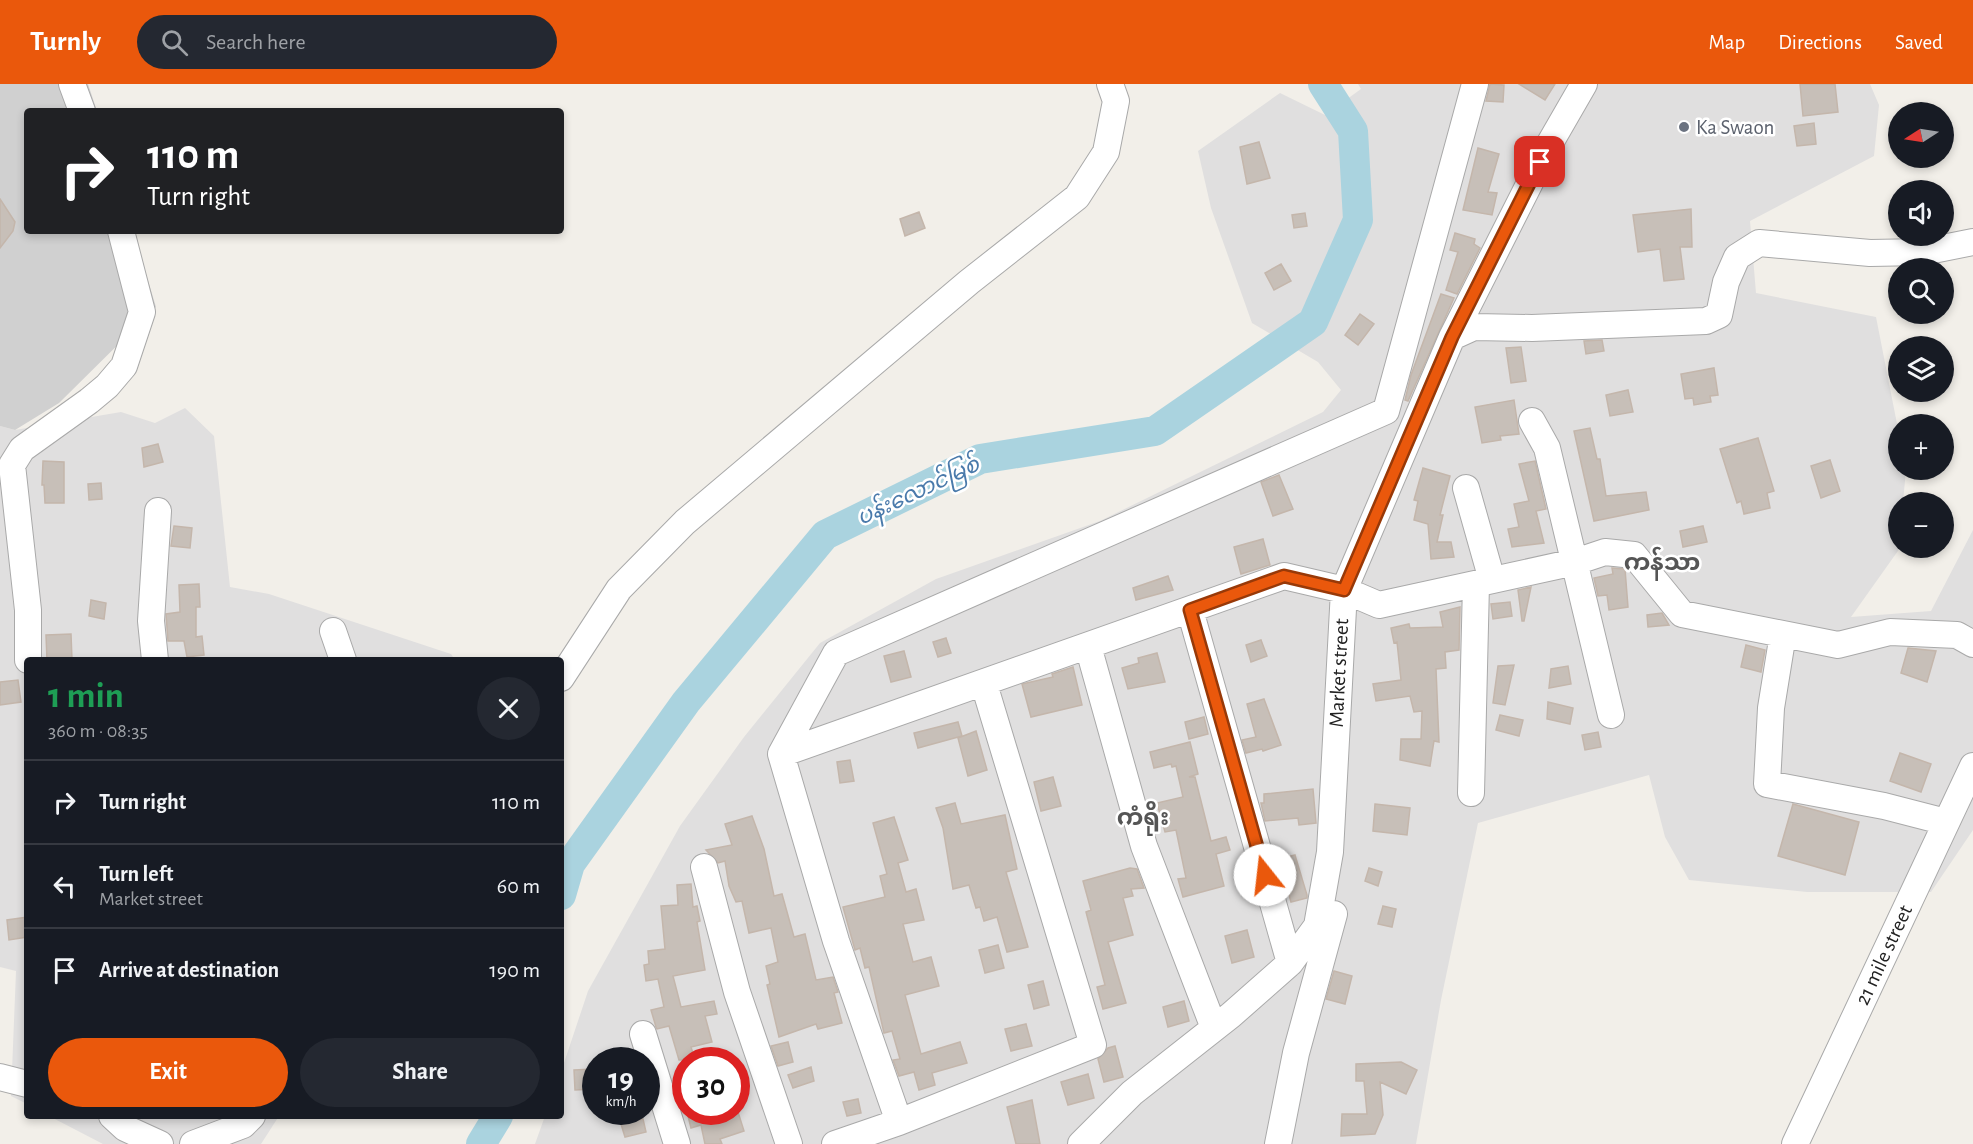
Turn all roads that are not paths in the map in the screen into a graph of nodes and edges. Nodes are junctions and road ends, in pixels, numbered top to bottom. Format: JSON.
{"nodes":[{"id":1,"x":72,"y":84,"type":"edge"},
{"id":2,"x":1110,"y":84,"type":"edge"},
{"id":3,"x":1475,"y":84,"type":"edge"},
{"id":4,"x":1584,"y":84,"type":"edge"},
{"id":5,"x":81,"y":108,"type":"edge"},
{"id":6,"x":122,"y":234,"type":"edge"},
{"id":7,"x":1973,"y":242,"type":"edge"},
{"id":8,"x":1452,"y":337,"type":"junction"},
{"id":9,"x":1532,"y":421,"type":"dead end"},
{"id":10,"x":1466,"y":488,"type":"dead end"},
{"id":11,"x":158,"y":511,"type":"dead end"},
{"id":12,"x":1575,"y":562,"type":"junction"},
{"id":13,"x":1484,"y":582,"type":"junction"},
{"id":14,"x":1344,"y":590,"type":"junction"},
{"id":15,"x":1190,"y":610,"type":"junction"},
{"id":16,"x":333,"y":631,"type":"dead end"},
{"id":17,"x":1783,"y":634,"type":"junction"},
{"id":18,"x":1973,"y":644,"type":"edge"},
{"id":19,"x":1088,"y":646,"type":"junction"},
{"id":20,"x":28,"y":657,"type":"edge"},
{"id":21,"x":155,"y":657,"type":"edge"},
{"id":22,"x":342,"y":657,"type":"edge"},
{"id":23,"x":564,"y":673,"type":"edge"},
{"id":24,"x":984,"y":684,"type":"junction"},
{"id":25,"x":1611,"y":715,"type":"dead end"},
{"id":26,"x":781,"y":754,"type":"junction"},
{"id":27,"x":1973,"y":766,"type":"edge"},
{"id":28,"x":1471,"y":793,"type":"dead end"},
{"id":29,"x":1946,"y":822,"type":"junction"},
{"id":30,"x":1330,"y":852,"type":"junction"},
{"id":31,"x":704,"y":867,"type":"dead end"},
{"id":32,"x":1290,"y":963,"type":"junction"},
{"id":33,"x":1214,"y":1028,"type":"junction"},
{"id":34,"x":643,"y":1034,"type":"dead end"},
{"id":35,"x":0,"y":1077,"type":"edge"},
{"id":36,"x":24,"y":1083,"type":"edge"},
{"id":37,"x":115,"y":1119,"type":"edge"},
{"id":38,"x":249,"y":1119,"type":"edge"},
{"id":39,"x":900,"y":1122,"type":"junction"},
{"id":40,"x":160,"y":1144,"type":"edge"},
{"id":41,"x":193,"y":1144,"type":"edge"},
{"id":42,"x":677,"y":1144,"type":"edge"},
{"id":43,"x":789,"y":1144,"type":"edge"},
{"id":44,"x":835,"y":1144,"type":"edge"},
{"id":45,"x":1081,"y":1144,"type":"edge"},
{"id":46,"x":1278,"y":1144,"type":"edge"},
{"id":47,"x":1796,"y":1144,"type":"edge"}],
"edges":[{"from":1,"to":5,"type":"street"},
{"from":2,"to":23,"type":"street"},
{"from":3,"to":26,"type":"street"},
{"from":4,"to":8,"type":"street","name":"Market street"},
{"from":6,"to":20,"type":"street"},
{"from":7,"to":8,"type":"street"},
{"from":8,"to":14,"type":"street","name":"Market street"},
{"from":9,"to":12,"type":"street"},
{"from":10,"to":13,"type":"street"},
{"from":11,"to":21,"type":"street"},
{"from":12,"to":13,"type":"street"},
{"from":12,"to":17,"type":"street"},
{"from":12,"to":25,"type":"street"},
{"from":13,"to":14,"type":"street"},
{"from":13,"to":28,"type":"street"},
{"from":14,"to":15,"type":"street"},
{"from":14,"to":30,"type":"street","name":"Market street"},
{"from":15,"to":19,"type":"street"},
{"from":15,"to":32,"type":"street"},
{"from":16,"to":22,"type":"street"},
{"from":17,"to":18,"type":"street"},
{"from":17,"to":29,"type":"street"},
{"from":19,"to":24,"type":"street"},
{"from":19,"to":33,"type":"street"},
{"from":24,"to":26,"type":"street"},
{"from":24,"to":39,"type":"street"},
{"from":26,"to":39,"type":"street"},
{"from":27,"to":29,"type":"street","name":"21 mile street"},
{"from":29,"to":47,"type":"street","name":"21 mile street"},
{"from":30,"to":32,"type":"street","name":"Market street"},
{"from":30,"to":46,"type":"street"},
{"from":31,"to":43,"type":"street"},
{"from":32,"to":33,"type":"street","name":"Market street"},
{"from":33,"to":45,"type":"street","name":"Market street"},
{"from":34,"to":42,"type":"street"},
{"from":35,"to":36,"type":"street"},
{"from":37,"to":40,"type":"street"},
{"from":38,"to":41,"type":"street"},
{"from":39,"to":44,"type":"street"}]}
